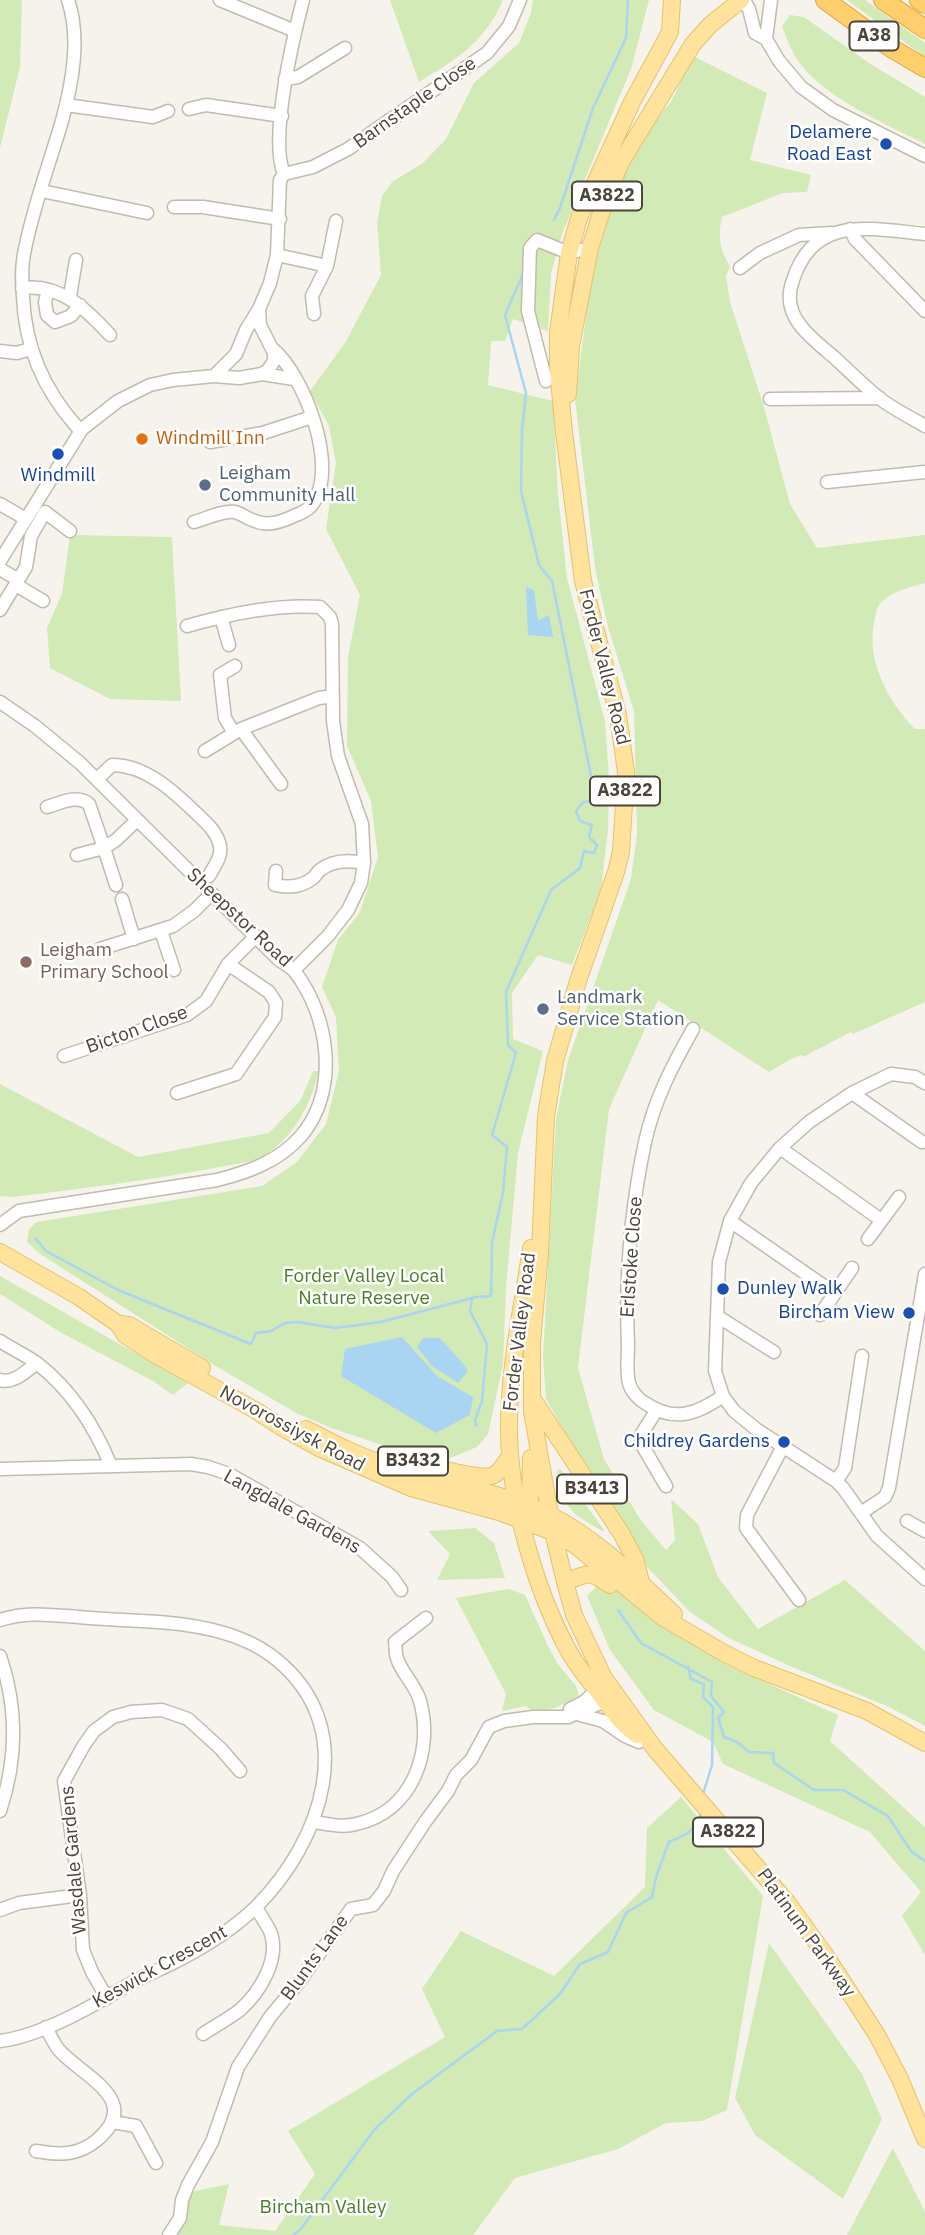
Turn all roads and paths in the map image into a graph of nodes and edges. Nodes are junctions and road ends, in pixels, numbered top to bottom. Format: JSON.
{"nodes":[{"id":1,"x":220,"y":0,"type":"edge"},
{"id":2,"x":303,"y":0,"type":"edge"},
{"id":3,"x":520,"y":0,"type":"edge"},
{"id":4,"x":672,"y":0,"type":"edge"},
{"id":5,"x":742,"y":0,"type":"edge"},
{"id":6,"x":771,"y":0,"type":"edge"},
{"id":7,"x":825,"y":0,"type":"edge"},
{"id":8,"x":883,"y":0,"type":"edge"},
{"id":9,"x":919,"y":0,"type":"edge"},
{"id":10,"x":73,"y":2,"type":"edge"},
{"id":11,"x":925,"y":4,"type":"edge"},
{"id":12,"x":727,"y":11,"type":"junction"},
{"id":13,"x":925,"y":29,"type":"edge"},
{"id":14,"x":295,"y":31,"type":"junction"},
{"id":15,"x":761,"y":36,"type":"junction"},
{"id":16,"x":345,"y":48,"type":"dead end"},
{"id":17,"x":925,"y":68,"type":"edge"},
{"id":18,"x":285,"y":79,"type":"junction"},
{"id":19,"x":66,"y":105,"type":"junction"},
{"id":20,"x":189,"y":109,"type":"dead end"},
{"id":21,"x":168,"y":111,"type":"dead end"},
{"id":22,"x":282,"y":116,"type":"junction"},
{"id":23,"x":925,"y":156,"type":"edge"},
{"id":24,"x":284,"y":174,"type":"junction"},
{"id":25,"x":42,"y":191,"type":"junction"},
{"id":26,"x":174,"y":207,"type":"dead end"},
{"id":27,"x":147,"y":214,"type":"dead end"},
{"id":28,"x":280,"y":219,"type":"junction"},
{"id":29,"x":335,"y":221,"type":"dead end"},
{"id":30,"x":850,"y":229,"type":"junction"},
{"id":31,"x":832,"y":233,"type":"junction"},
{"id":32,"x":925,"y":234,"type":"edge"},
{"id":33,"x":799,"y":235,"type":"junction"},
{"id":34,"x":590,"y":248,"type":"junction"},
{"id":35,"x":811,"y":248,"type":"junction"},
{"id":36,"x":569,"y":253,"type":"junction"},
{"id":37,"x":277,"y":256,"type":"junction"},
{"id":38,"x":76,"y":260,"type":"dead end"},
{"id":39,"x":327,"y":266,"type":"junction"},
{"id":40,"x":740,"y":268,"type":"dead end"},
{"id":41,"x":22,"y":288,"type":"junction"},
{"id":42,"x":48,"y":290,"type":"junction"},
{"id":43,"x":70,"y":296,"type":"junction"},
{"id":44,"x":80,"y":305,"type":"junction"},
{"id":45,"x":259,"y":309,"type":"junction"},
{"id":46,"x":925,"y":311,"type":"edge"},
{"id":47,"x":314,"y":314,"type":"dead end"},
{"id":48,"x":110,"y":335,"type":"dead end"},
{"id":49,"x":271,"y":345,"type":"junction"},
{"id":50,"x":30,"y":349,"type":"junction"},
{"id":51,"x":239,"y":349,"type":"junction"},
{"id":52,"x":0,"y":351,"type":"edge"},
{"id":53,"x":258,"y":374,"type":"junction"},
{"id":54,"x":214,"y":376,"type":"junction"},
{"id":55,"x":294,"y":379,"type":"junction"},
{"id":56,"x":546,"y":381,"type":"dead end"},
{"id":57,"x":863,"y":383,"type":"junction"},
{"id":58,"x":880,"y":398,"type":"junction"},
{"id":59,"x":769,"y":399,"type":"dead end"},
{"id":60,"x":856,"y":399,"type":"junction"},
{"id":61,"x":312,"y":417,"type":"junction"},
{"id":62,"x":925,"y":426,"type":"edge"},
{"id":63,"x":82,"y":429,"type":"junction"},
{"id":64,"x":564,"y":432,"type":"junction"},
{"id":65,"x":211,"y":442,"type":"dead end"},
{"id":66,"x":925,"y":472,"type":"edge"},
{"id":67,"x":827,"y":482,"type":"dead end"},
{"id":68,"x":0,"y":505,"type":"edge"},
{"id":69,"x":26,"y":519,"type":"junction"},
{"id":70,"x":194,"y":522,"type":"dead end"},
{"id":71,"x":70,"y":531,"type":"dead end"},
{"id":72,"x":0,"y":561,"type":"edge"},
{"id":73,"x":0,"y":569,"type":"edge"},
{"id":74,"x":17,"y":582,"type":"junction"},
{"id":75,"x":43,"y":601,"type":"dead end"},
{"id":76,"x":0,"y":610,"type":"edge"},
{"id":77,"x":220,"y":617,"type":"junction"},
{"id":78,"x":187,"y":626,"type":"dead end"},
{"id":79,"x":229,"y":645,"type":"dead end"},
{"id":80,"x":236,"y":666,"type":"dead end"},
{"id":81,"x":332,"y":696,"type":"junction"},
{"id":82,"x":0,"y":702,"type":"edge"},
{"id":83,"x":237,"y":731,"type":"junction"},
{"id":84,"x":205,"y":751,"type":"dead end"},
{"id":85,"x":97,"y":779,"type":"junction"},
{"id":86,"x":281,"y":784,"type":"dead end"},
{"id":87,"x":47,"y":807,"type":"dead end"},
{"id":88,"x":137,"y":820,"type":"junction"},
{"id":89,"x":104,"y":848,"type":"junction"},
{"id":90,"x":77,"y":855,"type":"dead end"},
{"id":91,"x":364,"y":863,"type":"junction"},
{"id":92,"x":276,"y":871,"type":"dead end"},
{"id":93,"x":209,"y":876,"type":"dead end"},
{"id":94,"x":116,"y":885,"type":"dead end"},
{"id":95,"x":211,"y":894,"type":"junction"},
{"id":96,"x":122,"y":899,"type":"dead end"},
{"id":97,"x":161,"y":931,"type":"junction"},
{"id":98,"x":255,"y":937,"type":"junction"},
{"id":99,"x":134,"y":939,"type":"junction"},
{"id":100,"x":100,"y":949,"type":"dead end"},
{"id":101,"x":228,"y":964,"type":"junction"},
{"id":102,"x":174,"y":970,"type":"dead end"},
{"id":103,"x":294,"y":970,"type":"junction"},
{"id":104,"x":693,"y":1029,"type":"dead end"},
{"id":105,"x":64,"y":1056,"type":"dead end"},
{"id":106,"x":925,"y":1083,"type":"edge"},
{"id":107,"x":177,"y":1093,"type":"dead end"},
{"id":108,"x":852,"y":1093,"type":"junction"},
{"id":109,"x":922,"y":1142,"type":"dead end"},
{"id":110,"x":544,"y":1145,"type":"junction"},
{"id":111,"x":780,"y":1148,"type":"junction"},
{"id":112,"x":898,"y":1197,"type":"dead end"},
{"id":113,"x":881,"y":1220,"type":"junction"},
{"id":114,"x":730,"y":1221,"type":"junction"},
{"id":115,"x":0,"y":1225,"type":"edge"},
{"id":116,"x":868,"y":1240,"type":"dead end"},
{"id":117,"x":0,"y":1252,"type":"edge"},
{"id":118,"x":852,"y":1268,"type":"dead end"},
{"id":119,"x":925,"y":1274,"type":"edge"},
{"id":120,"x":834,"y":1293,"type":"junction"},
{"id":121,"x":716,"y":1315,"type":"junction"},
{"id":122,"x":820,"y":1315,"type":"dead end"},
{"id":123,"x":118,"y":1324,"type":"junction"},
{"id":124,"x":0,"y":1341,"type":"edge"},
{"id":125,"x":774,"y":1352,"type":"dead end"},
{"id":126,"x":862,"y":1356,"type":"dead end"},
{"id":127,"x":37,"y":1363,"type":"junction"},
{"id":128,"x":0,"y":1380,"type":"edge"},
{"id":129,"x":723,"y":1396,"type":"junction"},
{"id":130,"x":533,"y":1405,"type":"junction"},
{"id":131,"x":656,"y":1411,"type":"junction"},
{"id":132,"x":342,"y":1447,"type":"junction"},
{"id":133,"x":782,"y":1448,"type":"junction"},
{"id":134,"x":510,"y":1456,"type":"junction"},
{"id":135,"x":110,"y":1466,"type":"junction"},
{"id":136,"x":0,"y":1469,"type":"edge"},
{"id":137,"x":836,"y":1481,"type":"junction"},
{"id":138,"x":666,"y":1486,"type":"dead end"},
{"id":139,"x":522,"y":1509,"type":"junction"},
{"id":140,"x":861,"y":1513,"type":"junction"},
{"id":141,"x":551,"y":1516,"type":"junction"},
{"id":142,"x":907,"y":1521,"type":"dead end"},
{"id":143,"x":925,"y":1531,"type":"edge"},
{"id":144,"x":553,"y":1532,"type":"junction"},
{"id":145,"x":561,"y":1563,"type":"joint"},
{"id":146,"x":925,"y":1579,"type":"edge"},
{"id":147,"x":565,"y":1582,"type":"junction"},
{"id":148,"x":641,"y":1582,"type":"junction"},
{"id":149,"x":401,"y":1590,"type":"dead end"},
{"id":150,"x":640,"y":1600,"type":"junction"},
{"id":151,"x":799,"y":1600,"type":"dead end"},
{"id":152,"x":426,"y":1618,"type":"dead end"},
{"id":153,"x":0,"y":1620,"type":"edge"},
{"id":154,"x":686,"y":1630,"type":"junction"},
{"id":155,"x":0,"y":1656,"type":"edge"},
{"id":156,"x":602,"y":1690,"type":"junction"},
{"id":157,"x":577,"y":1714,"type":"junction"},
{"id":158,"x":554,"y":1717,"type":"junction"},
{"id":159,"x":6,"y":1743,"type":"edge"},
{"id":160,"x":925,"y":1743,"type":"edge"},
{"id":161,"x":655,"y":1748,"type":"junction"},
{"id":162,"x":240,"y":1771,"type":"dead end"},
{"id":163,"x":0,"y":1811,"type":"edge"},
{"id":164,"x":314,"y":1822,"type":"junction"},
{"id":165,"x":79,"y":1895,"type":"junction"},
{"id":166,"x":256,"y":1907,"type":"junction"},
{"id":167,"x":0,"y":1910,"type":"edge"},
{"id":168,"x":107,"y":1998,"type":"junction"},
{"id":169,"x":46,"y":2027,"type":"junction"},
{"id":170,"x":202,"y":2034,"type":"dead end"},
{"id":171,"x":0,"y":2041,"type":"edge"},
{"id":172,"x":113,"y":2122,"type":"junction"},
{"id":173,"x":925,"y":2139,"type":"edge"},
{"id":174,"x":36,"y":2151,"type":"dead end"},
{"id":175,"x":156,"y":2163,"type":"dead end"},
{"id":176,"x":169,"y":2235,"type":"edge"}],
"edges":[{"from":1,"to":14,"type":"street"},
{"from":2,"to":14,"type":"street"},
{"from":3,"to":24,"type":"street","name":"Barnstaple Close"},
{"from":4,"to":36,"type":"main road","name":"Forder Valley Road","number":"A3822"},
{"from":5,"to":12,"type":"main road","name":"Forder Valley Road","number":"A3822"},
{"from":5,"to":15,"type":"street"},
{"from":6,"to":15,"type":"street"},
{"from":7,"to":17,"type":"highway","number":"A38"},
{"from":8,"to":13,"type":"highway","number":"A38"},
{"from":9,"to":11,"type":"highway"},
{"from":10,"to":19,"type":"street"},
{"from":12,"to":15,"type":"street"},
{"from":12,"to":34,"type":"main road","name":"Forder Valley Road","number":"A3822"},
{"from":14,"to":18,"type":"street"},
{"from":15,"to":23,"type":"street"},
{"from":16,"to":18,"type":"street"},
{"from":18,"to":22,"type":"street"},
{"from":19,"to":21,"type":"street"},
{"from":19,"to":25,"type":"street"},
{"from":20,"to":22,"type":"street"},
{"from":22,"to":24,"type":"street"},
{"from":24,"to":28,"type":"street"},
{"from":25,"to":27,"type":"street"},
{"from":25,"to":41,"type":"street"},
{"from":26,"to":28,"type":"street"},
{"from":28,"to":37,"type":"street"},
{"from":29,"to":39,"type":"street"},
{"from":30,"to":31,"type":"street"},
{"from":30,"to":32,"type":"street"},
{"from":30,"to":46,"type":"street"},
{"from":31,"to":33,"type":"street"},
{"from":31,"to":35,"type":"street"},
{"from":33,"to":35,"type":"street"},
{"from":33,"to":40,"type":"street"},
{"from":34,"to":36,"type":"street"},
{"from":34,"to":64,"type":"main road","name":"Forder Valley Road","number":"A3822"},
{"from":35,"to":57,"type":"street"},
{"from":36,"to":56,"type":"street"},
{"from":36,"to":64,"type":"main road","name":"Forder Valley Road","number":"A3822"},
{"from":37,"to":39,"type":"street"},
{"from":37,"to":45,"type":"street"},
{"from":38,"to":43,"type":"street"},
{"from":39,"to":47,"type":"street"},
{"from":41,"to":42,"type":"street"},
{"from":41,"to":50,"type":"street"},
{"from":42,"to":43,"type":"street"},
{"from":42,"to":44,"type":"street"},
{"from":43,"to":44,"type":"street"},
{"from":44,"to":48,"type":"street"},
{"from":45,"to":49,"type":"street"},
{"from":45,"to":51,"type":"street"},
{"from":49,"to":51,"type":"street"},
{"from":49,"to":53,"type":"street"},
{"from":49,"to":55,"type":"street"},
{"from":50,"to":52,"type":"street"},
{"from":50,"to":63,"type":"street"},
{"from":51,"to":53,"type":"street"},
{"from":51,"to":54,"type":"street"},
{"from":53,"to":54,"type":"street"},
{"from":53,"to":55,"type":"street"},
{"from":54,"to":63,"type":"street"},
{"from":55,"to":61,"type":"street"},
{"from":57,"to":58,"type":"street"},
{"from":57,"to":60,"type":"street"},
{"from":58,"to":60,"type":"street"},
{"from":58,"to":62,"type":"street"},
{"from":59,"to":60,"type":"street"},
{"from":61,"to":65,"type":"street"},
{"from":61,"to":70,"type":"street"},
{"from":63,"to":69,"type":"street"},
{"from":64,"to":110,"type":"main road","name":"Forder Valley Road","number":"A3822"},
{"from":66,"to":67,"type":"street"},
{"from":68,"to":69,"type":"street"},
{"from":69,"to":72,"type":"street"},
{"from":71,"to":74,"type":"street"},
{"from":73,"to":74,"type":"street"},
{"from":74,"to":75,"type":"street"},
{"from":74,"to":76,"type":"street"},
{"from":77,"to":78,"type":"street"},
{"from":77,"to":79,"type":"street"},
{"from":77,"to":81,"type":"street"},
{"from":80,"to":83,"type":"street"},
{"from":81,"to":83,"type":"street"},
{"from":81,"to":91,"type":"street"},
{"from":82,"to":85,"type":"street","name":"Sheepstor Road"},
{"from":83,"to":84,"type":"street"},
{"from":83,"to":86,"type":"street"},
{"from":85,"to":88,"type":"street","name":"Sheepstor Road"},
{"from":85,"to":93,"type":"street"},
{"from":87,"to":89,"type":"street"},
{"from":88,"to":89,"type":"street"},
{"from":88,"to":95,"type":"street","name":"Sheepstor Road"},
{"from":89,"to":90,"type":"street"},
{"from":89,"to":94,"type":"street"},
{"from":91,"to":92,"type":"street"},
{"from":91,"to":103,"type":"street"},
{"from":95,"to":97,"type":"street"},
{"from":95,"to":98,"type":"street","name":"Sheepstor Road"},
{"from":96,"to":99,"type":"street"},
{"from":97,"to":99,"type":"street"},
{"from":97,"to":102,"type":"street"},
{"from":98,"to":101,"type":"street","name":"Bicton Close"},
{"from":98,"to":103,"type":"street","name":"Sheepstor Road"},
{"from":99,"to":100,"type":"street"},
{"from":101,"to":105,"type":"street","name":"Bicton Close"},
{"from":101,"to":107,"type":"street"},
{"from":103,"to":115,"type":"street","name":"Sheepstor Road"},
{"from":104,"to":131,"type":"street","name":"Erlstoke Close"},
{"from":106,"to":108,"type":"street"},
{"from":108,"to":109,"type":"street"},
{"from":108,"to":111,"type":"street"},
{"from":110,"to":130,"type":"main road","name":"Forder Valley Road","number":"A3822"},
{"from":110,"to":134,"type":"main road","name":"Forder Valley Road","number":"A3822"},
{"from":111,"to":113,"type":"street"},
{"from":111,"to":114,"type":"street"},
{"from":112,"to":113,"type":"street"},
{"from":113,"to":116,"type":"street"},
{"from":114,"to":120,"type":"street"},
{"from":114,"to":121,"type":"street"},
{"from":117,"to":123,"type":"main road","name":"Novorossiysk Road","number":"B3432"},
{"from":118,"to":120,"type":"street"},
{"from":119,"to":140,"type":"street"},
{"from":120,"to":122,"type":"street"},
{"from":121,"to":125,"type":"street"},
{"from":121,"to":129,"type":"street"},
{"from":123,"to":132,"type":"main road","name":"Novorossiysk Road","number":"B3432"},
{"from":123,"to":139,"type":"main road","name":"Novorossiysk Road"},
{"from":124,"to":127,"type":"street"},
{"from":126,"to":137,"type":"street"},
{"from":127,"to":128,"type":"street"},
{"from":127,"to":135,"type":"street"},
{"from":129,"to":131,"type":"street"},
{"from":129,"to":133,"type":"street"},
{"from":130,"to":139,"type":"main road"},
{"from":130,"to":141,"type":"main road","name":"Forder Valley Road","number":"A3822"},
{"from":130,"to":148,"type":"main road","number":"B3413"},
{"from":131,"to":138,"type":"street"},
{"from":132,"to":134,"type":"main road","number":"B3432"},
{"from":132,"to":139,"type":"main road","name":"Novorossiysk Road","number":"B3432"},
{"from":133,"to":137,"type":"street"},
{"from":133,"to":151,"type":"street"},
{"from":134,"to":139,"type":"main road","name":"Forder Valley Road","number":"A3822"},
{"from":135,"to":136,"type":"street","name":"Langdale Gardens"},
{"from":135,"to":149,"type":"street","name":"Langdale Gardens"},
{"from":137,"to":140,"type":"street"},
{"from":139,"to":141,"type":"main road","number":"B3413"},
{"from":139,"to":144,"type":"main road","number":"B3413"},
{"from":139,"to":156,"type":"main road","name":"Platinum Parkway","number":"A3822"},
{"from":140,"to":146,"type":"street"},
{"from":141,"to":144,"type":"main road","name":"Forder Valley Road","number":"A3822"},
{"from":141,"to":148,"type":"main road","number":"B3413"},
{"from":142,"to":143,"type":"street"},
{"from":144,"to":145,"type":"main road","name":"Forder Valley Road","number":"A3822"},
{"from":144,"to":150,"type":"main road","number":"B3413"},
{"from":145,"to":147,"type":"main road","name":"Platinum Parkway","number":"A3822"},
{"from":147,"to":150,"type":"main road"},
{"from":147,"to":156,"type":"main road","name":"Platinum Parkway","number":"A3822"},
{"from":148,"to":154,"type":"main road","number":"B3413"},
{"from":150,"to":154,"type":"main road","number":"B3413"},
{"from":152,"to":164,"type":"street"},
{"from":153,"to":164,"type":"street","name":"Keswick Crescent"},
{"from":154,"to":160,"type":"main road","number":"B3413"},
{"from":155,"to":159,"type":"street"},
{"from":156,"to":157,"type":"street","name":"Blunts Lane"},
{"from":156,"to":158,"type":"street"},
{"from":156,"to":161,"type":"main road","name":"Platinum Parkway","number":"A3822"},
{"from":156,"to":161,"type":"main road","name":"Platinum Parkway","number":"A3822"},
{"from":157,"to":158,"type":"street","name":"Blunts Lane"},
{"from":157,"to":161,"type":"street"},
{"from":158,"to":176,"type":"street","name":"Blunts Lane"},
{"from":159,"to":163,"type":"street"},
{"from":161,"to":173,"type":"main road","name":"Platinum Parkway","number":"A3822"},
{"from":162,"to":165,"type":"street","name":"Wasdale Gardens"},
{"from":164,"to":166,"type":"street","name":"Keswick Crescent"},
{"from":165,"to":167,"type":"street"},
{"from":165,"to":168,"type":"street","name":"Wasdale Gardens"},
{"from":166,"to":168,"type":"street","name":"Keswick Crescent"},
{"from":166,"to":170,"type":"street"},
{"from":168,"to":169,"type":"street","name":"Keswick Crescent"},
{"from":169,"to":171,"type":"street","name":"Keswick Crescent"},
{"from":169,"to":172,"type":"street"},
{"from":172,"to":174,"type":"street"},
{"from":172,"to":175,"type":"street"}]}
